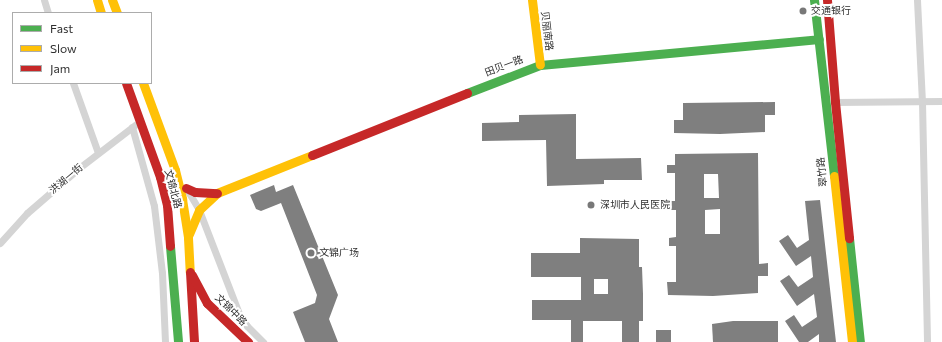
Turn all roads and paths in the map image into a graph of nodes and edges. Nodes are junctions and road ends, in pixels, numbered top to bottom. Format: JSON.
{"nodes":[{"id":1,"x":44,"y":0,"type":"edge"},
{"id":2,"x":97,"y":0,"type":"edge"},
{"id":3,"x":112,"y":0,"type":"edge"},
{"id":4,"x":532,"y":0,"type":"edge"},
{"id":5,"x":814,"y":0,"type":"edge"},
{"id":6,"x":827,"y":0,"type":"edge"},
{"id":7,"x":917,"y":0,"type":"edge"},
{"id":8,"x":48,"y":12,"type":"edge"},
{"id":9,"x":101,"y":12,"type":"edge"},
{"id":10,"x":117,"y":12,"type":"edge"},
{"id":11,"x":819,"y":39,"type":"junction"},
{"id":12,"x":540,"y":65,"type":"junction"},
{"id":13,"x":73,"y":84,"type":"edge"},
{"id":14,"x":126,"y":84,"type":"edge"},
{"id":15,"x":143,"y":84,"type":"edge"},
{"id":16,"x":942,"y":101,"type":"edge"},
{"id":17,"x":835,"y":102,"type":"junction"},
{"id":18,"x":922,"y":102,"type":"junction"},
{"id":19,"x":135,"y":124,"type":"junction"},
{"id":20,"x":98,"y":153,"type":"junction"},
{"id":21,"x":175,"y":170,"type":"junction"},
{"id":22,"x":186,"y":188,"type":"junction"},
{"id":23,"x":217,"y":193,"type":"junction"},
{"id":24,"x":199,"y":210,"type":"junction"},
{"id":25,"x":188,"y":238,"type":"junction"},
{"id":26,"x":0,"y":243,"type":"edge"},
{"id":27,"x":190,"y":270,"type":"junction"},
{"id":28,"x":164,"y":342,"type":"edge"},
{"id":29,"x":178,"y":342,"type":"edge"},
{"id":30,"x":194,"y":342,"type":"edge"},
{"id":31,"x":248,"y":342,"type":"edge"},
{"id":32,"x":263,"y":342,"type":"edge"},
{"id":33,"x":852,"y":342,"type":"edge"},
{"id":34,"x":860,"y":342,"type":"edge"},
{"id":35,"x":927,"y":342,"type":"edge"}],
"edges":[{"from":1,"to":8,"type":"street"},
{"from":2,"to":9,"type":"main road"},
{"from":3,"to":10,"type":"main road"},
{"from":4,"to":12,"type":"main road","name":"贝丽南路"},
{"from":5,"to":11,"type":"main road","name":"翠竹路"},
{"from":6,"to":17,"type":"main road","name":"翠竹路"},
{"from":7,"to":18,"type":"street"},
{"from":11,"to":12,"type":"main road","name":"田贝一路"},
{"from":11,"to":33,"type":"main road","name":"翠竹路"},
{"from":12,"to":23,"type":"main road","name":"田贝一路"},
{"from":13,"to":20,"type":"street"},
{"from":14,"to":19,"type":"main road","name":"文锦北路"},
{"from":15,"to":21,"type":"main road","name":"文锦北路"},
{"from":16,"to":18,"type":"street"},
{"from":17,"to":18,"type":"street"},
{"from":17,"to":34,"type":"main road","name":"翠竹路"},
{"from":18,"to":35,"type":"street"},
{"from":19,"to":20,"type":"street","name":"洪湖一街"},
{"from":19,"to":28,"type":"street"},
{"from":19,"to":29,"type":"main road","name":"文锦北路"},
{"from":20,"to":26,"type":"street","name":"洪湖一街"},
{"from":21,"to":22,"type":"street"},
{"from":21,"to":25,"type":"main road","name":"文锦北路"},
{"from":22,"to":23,"type":"main road","name":"田贝一路"},
{"from":22,"to":24,"type":"street"},
{"from":23,"to":24,"type":"main road","name":"田贝一路"},
{"from":24,"to":25,"type":"main road","name":"田贝一路"},
{"from":24,"to":32,"type":"street"},
{"from":25,"to":27,"type":"main road","name":"文锦北路"},
{"from":27,"to":30,"type":"main road","name":"文锦北路"},
{"from":27,"to":31,"type":"main road","name":"文锦中路"}]}
